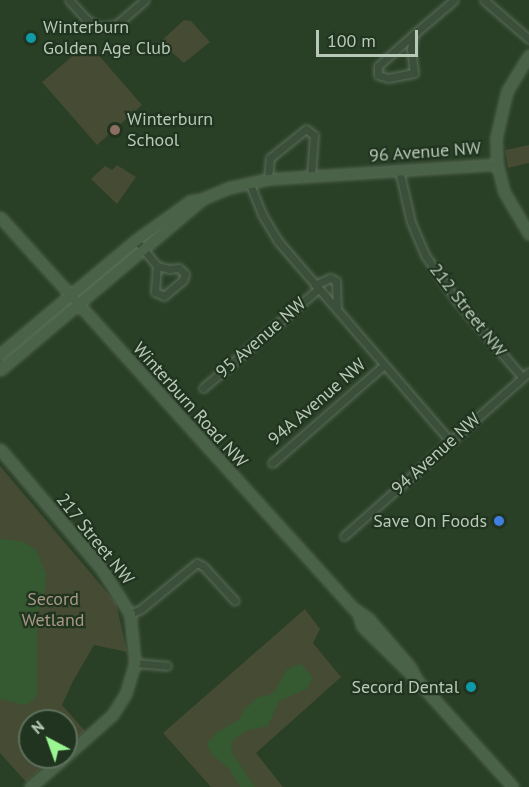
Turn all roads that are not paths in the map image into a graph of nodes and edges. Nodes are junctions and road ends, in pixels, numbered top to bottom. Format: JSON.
{"nodes":[{"id":1,"x":69,"y":0,"type":"edge"},
{"id":2,"x":145,"y":0,"type":"edge"},
{"id":3,"x":454,"y":0,"type":"edge"},
{"id":4,"x":484,"y":0,"type":"edge"},
{"id":5,"x":414,"y":34,"type":"junction"},
{"id":6,"x":529,"y":39,"type":"edge"},
{"id":7,"x":529,"y":55,"type":"edge"},
{"id":8,"x":497,"y":164,"type":"junction"},
{"id":9,"x":399,"y":170,"type":"junction"},
{"id":10,"x":311,"y":176,"type":"junction"},
{"id":11,"x":268,"y":179,"type":"junction"},
{"id":12,"x":249,"y":182,"type":"junction"},
{"id":13,"x":202,"y":199,"type":"junction"},
{"id":14,"x":0,"y":217,"type":"edge"},
{"id":15,"x":529,"y":234,"type":"edge"},
{"id":16,"x":136,"y":240,"type":"junction"},
{"id":17,"x":143,"y":249,"type":"junction"},
{"id":18,"x":157,"y":266,"type":"junction"},
{"id":19,"x":317,"y":287,"type":"junction"},
{"id":20,"x":69,"y":296,"type":"junction"},
{"id":21,"x":77,"y":305,"type":"junction"},
{"id":22,"x":338,"y":312,"type":"junction"},
{"id":23,"x":0,"y":354,"type":"edge"},
{"id":24,"x":384,"y":365,"type":"junction"},
{"id":25,"x":0,"y":370,"type":"edge"},
{"id":26,"x":529,"y":372,"type":"edge"},
{"id":27,"x":523,"y":378,"type":"junction"},
{"id":28,"x":203,"y":388,"type":"dead end"},
{"id":29,"x":451,"y":442,"type":"junction"},
{"id":30,"x":0,"y":449,"type":"edge"},
{"id":31,"x":272,"y":463,"type":"dead end"},
{"id":32,"x":344,"y":536,"type":"dead end"},
{"id":33,"x":235,"y":601,"type":"dead end"},
{"id":34,"x":130,"y":614,"type":"junction"},
{"id":35,"x":135,"y":663,"type":"junction"},
{"id":36,"x":167,"y":666,"type":"dead end"},
{"id":37,"x":78,"y":744,"type":"edge"},
{"id":38,"x":50,"y":769,"type":"edge"},
{"id":39,"x":30,"y":787,"type":"edge"},
{"id":40,"x":513,"y":787,"type":"edge"}],
"edges":[{"from":1,"to":2,"type":"street"},
{"from":3,"to":5,"type":"street"},
{"from":4,"to":6,"type":"street"},
{"from":5,"to":5,"type":"street"},
{"from":7,"to":8,"type":"street","name":"96 Avenue NW"},
{"from":8,"to":9,"type":"street","name":"96 Avenue NW"},
{"from":8,"to":15,"type":"street"},
{"from":9,"to":10,"type":"street","name":"96 Avenue NW"},
{"from":9,"to":27,"type":"street","name":"212 Street NW"},
{"from":10,"to":11,"type":"street","name":"96 Avenue NW"},
{"from":10,"to":11,"type":"street"},
{"from":11,"to":12,"type":"street","name":"96 Avenue NW"},
{"from":12,"to":13,"type":"street","name":"96 Avenue NW"},
{"from":12,"to":19,"type":"street"},
{"from":13,"to":16,"type":"street","name":"96 Avenue NW"},
{"from":13,"to":17,"type":"street","name":"96 Avenue NW"},
{"from":14,"to":20,"type":"street","name":"Winterburn Road NW"},
{"from":16,"to":17,"type":"street"},
{"from":16,"to":20,"type":"street","name":"96 Avenue NW"},
{"from":17,"to":18,"type":"street"},
{"from":17,"to":21,"type":"street","name":"96 Avenue NW"},
{"from":18,"to":18,"type":"street"},
{"from":19,"to":22,"type":"street"},
{"from":19,"to":22,"type":"street"},
{"from":19,"to":28,"type":"street","name":"95 Avenue NW"},
{"from":20,"to":21,"type":"street","name":"Winterburn Road NW"},
{"from":20,"to":23,"type":"street","name":"96 Avenue NW"},
{"from":21,"to":25,"type":"street","name":"96 Avenue NW"},
{"from":21,"to":40,"type":"street","name":"Winterburn Road NW"},
{"from":22,"to":24,"type":"street"},
{"from":24,"to":29,"type":"street"},
{"from":24,"to":31,"type":"street","name":"94A Avenue NW"},
{"from":26,"to":27,"type":"street","name":"94 Avenue NW"},
{"from":27,"to":29,"type":"street","name":"94 Avenue NW"},
{"from":29,"to":32,"type":"street","name":"94 Avenue NW"},
{"from":30,"to":34,"type":"street","name":"217 Street NW"},
{"from":33,"to":34,"type":"street"},
{"from":34,"to":35,"type":"street","name":"217 Street NW"},
{"from":35,"to":36,"type":"street"},
{"from":35,"to":37,"type":"street"},
{"from":38,"to":39,"type":"street"}]}
